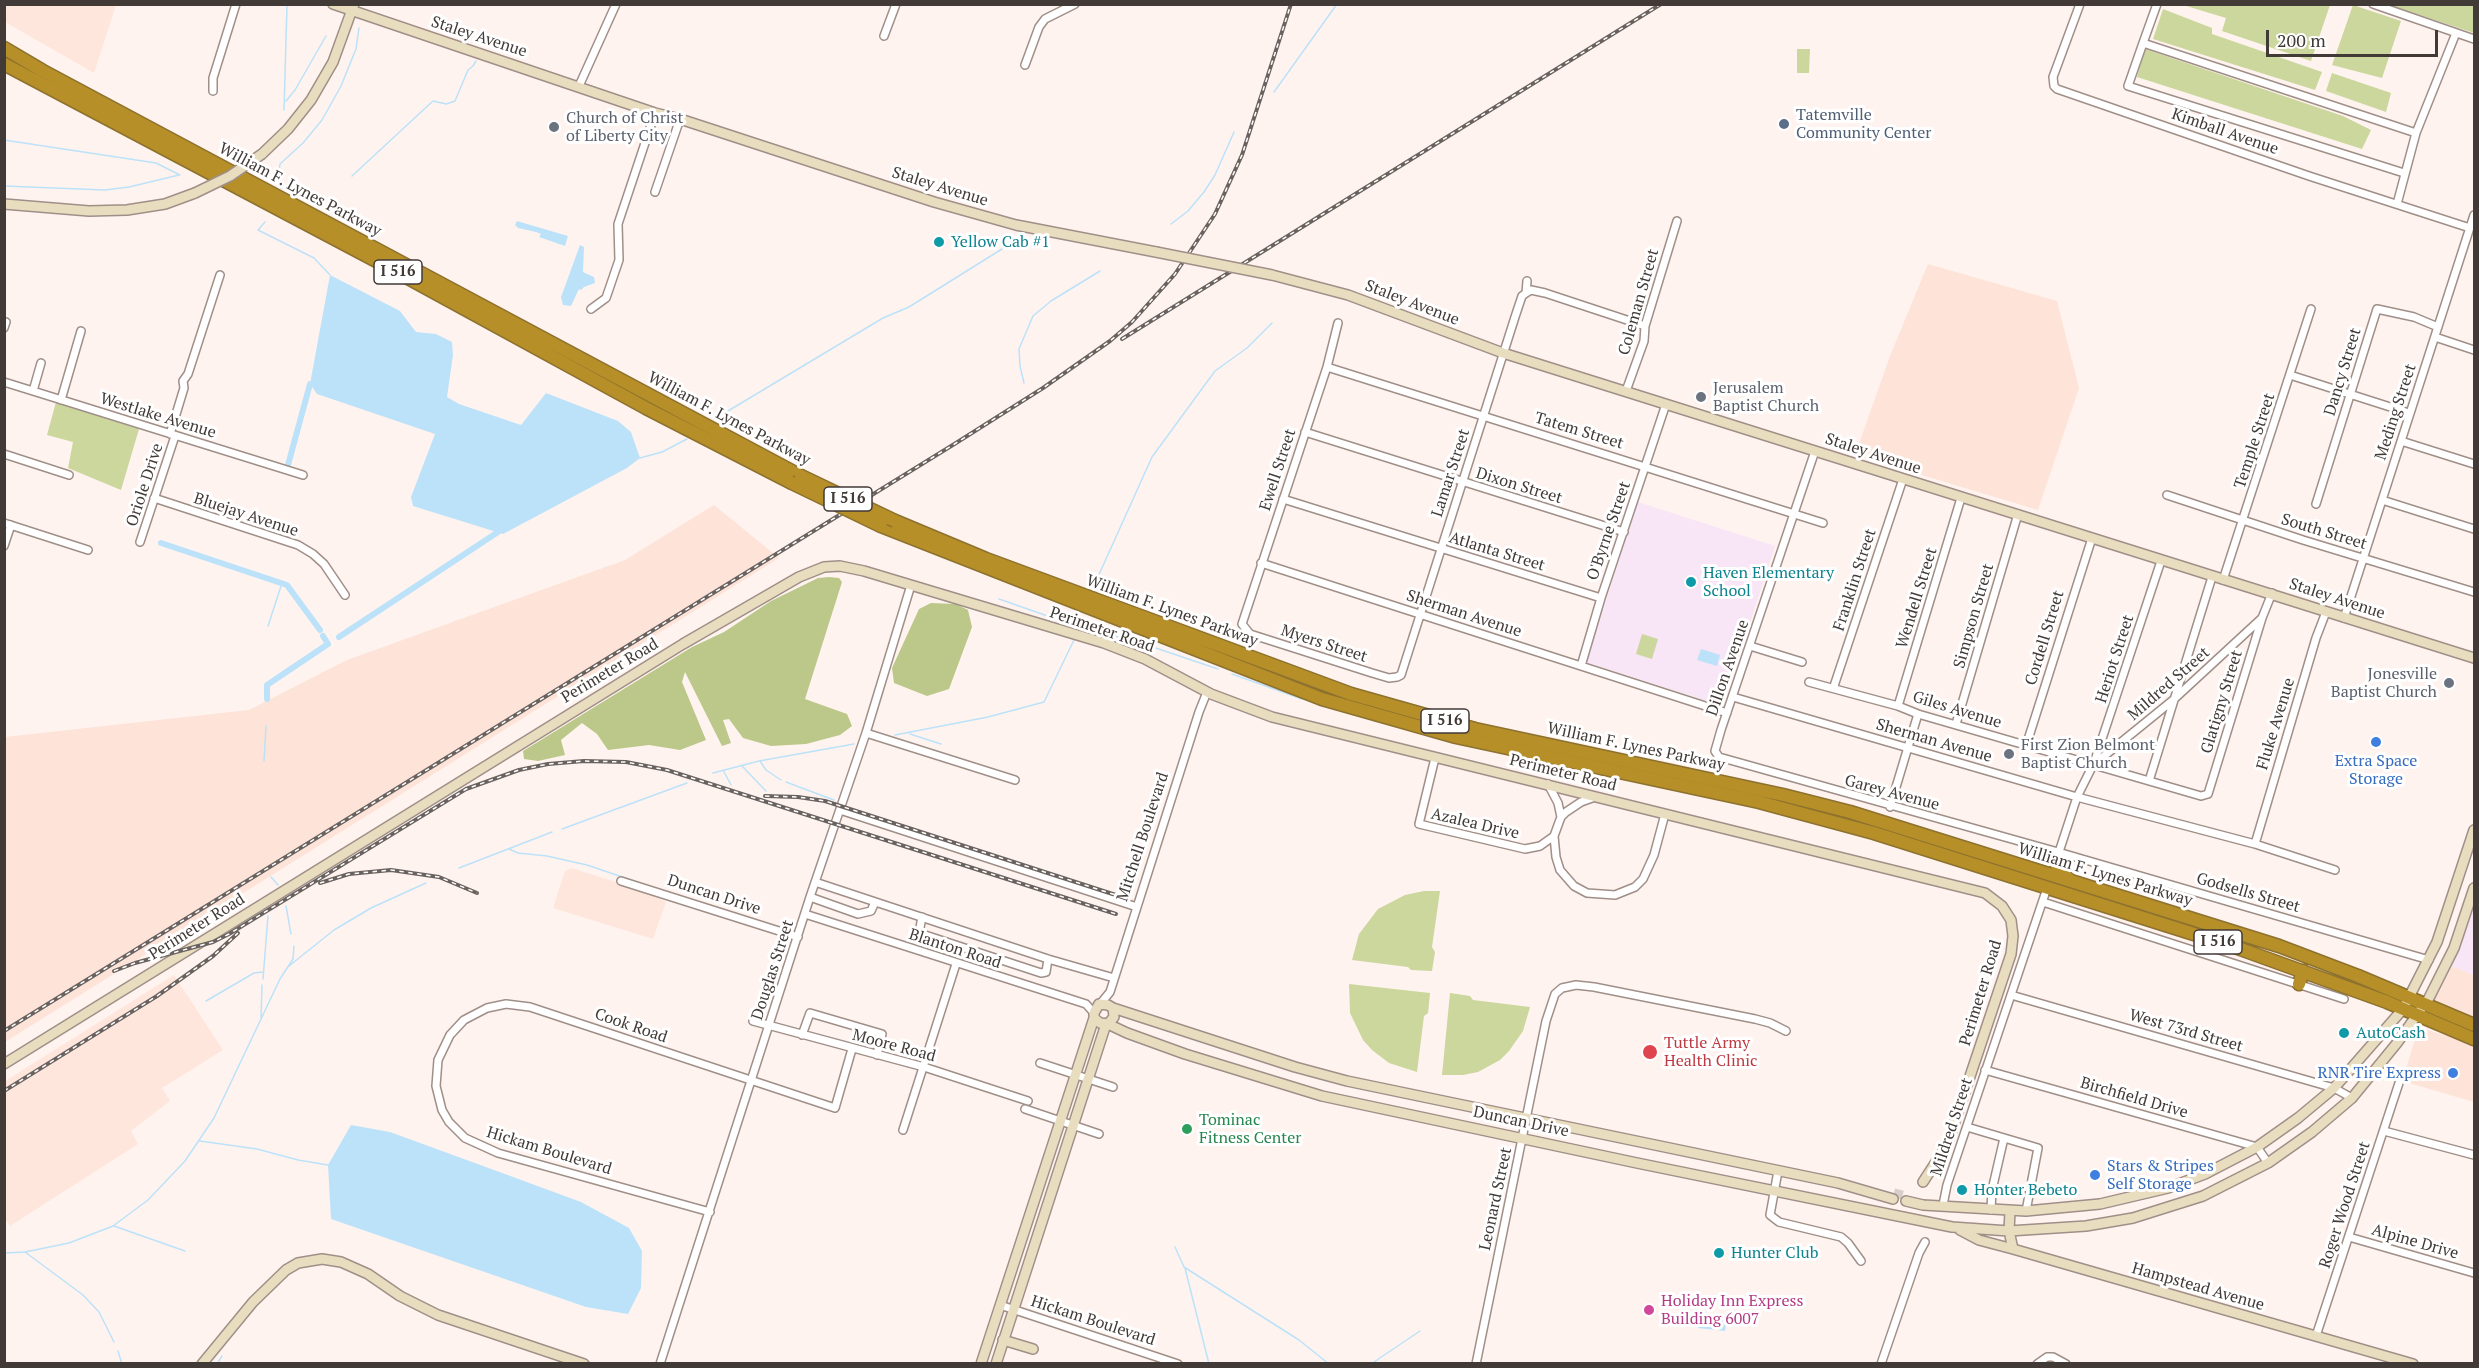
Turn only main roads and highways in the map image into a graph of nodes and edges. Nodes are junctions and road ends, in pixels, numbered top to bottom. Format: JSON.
{"nodes":[{"id":1,"x":4,"y":39,"type":"edge"},
{"id":2,"x":4,"y":48,"type":"edge"},
{"id":3,"x":4,"y":64,"type":"edge"},
{"id":4,"x":118,"y":111,"type":"junction"},
{"id":5,"x":2036,"y":872,"type":"junction"},
{"id":6,"x":2075,"y":883,"type":"junction"},
{"id":7,"x":2303,"y":971,"type":"junction"},
{"id":8,"x":2299,"y":984,"type":"road end"},
{"id":9,"x":2407,"y":1004,"type":"junction"},
{"id":10,"x":2421,"y":1010,"type":"junction"},
{"id":11,"x":2475,"y":1025,"type":"edge"},
{"id":12,"x":2475,"y":1039,"type":"edge"}],
"edges":[{"from":1,"to":4,"type":"highway"},
{"from":2,"to":4,"type":"highway","name":"William F. Lynes Parkway","number":"I 516"},
{"from":3,"to":7,"type":"highway","name":"William F. Lynes Parkway","number":"I 516","bridge":true},
{"from":4,"to":5,"type":"highway","name":"William F. Lynes Parkway","number":"I 516","bridge":true},
{"from":5,"to":6,"type":"highway","name":"William F. Lynes Parkway","number":"I 516"},
{"from":5,"to":6,"type":"highway"},
{"from":6,"to":9,"type":"highway","name":"William F. Lynes Parkway","number":"I 516"},
{"from":7,"to":8,"type":"highway"},
{"from":7,"to":9,"type":"highway","name":"William F. Lynes Parkway","number":"I 516"},
{"from":9,"to":10,"type":"highway"},
{"from":10,"to":11,"type":"highway"},
{"from":10,"to":12,"type":"highway"}]}
